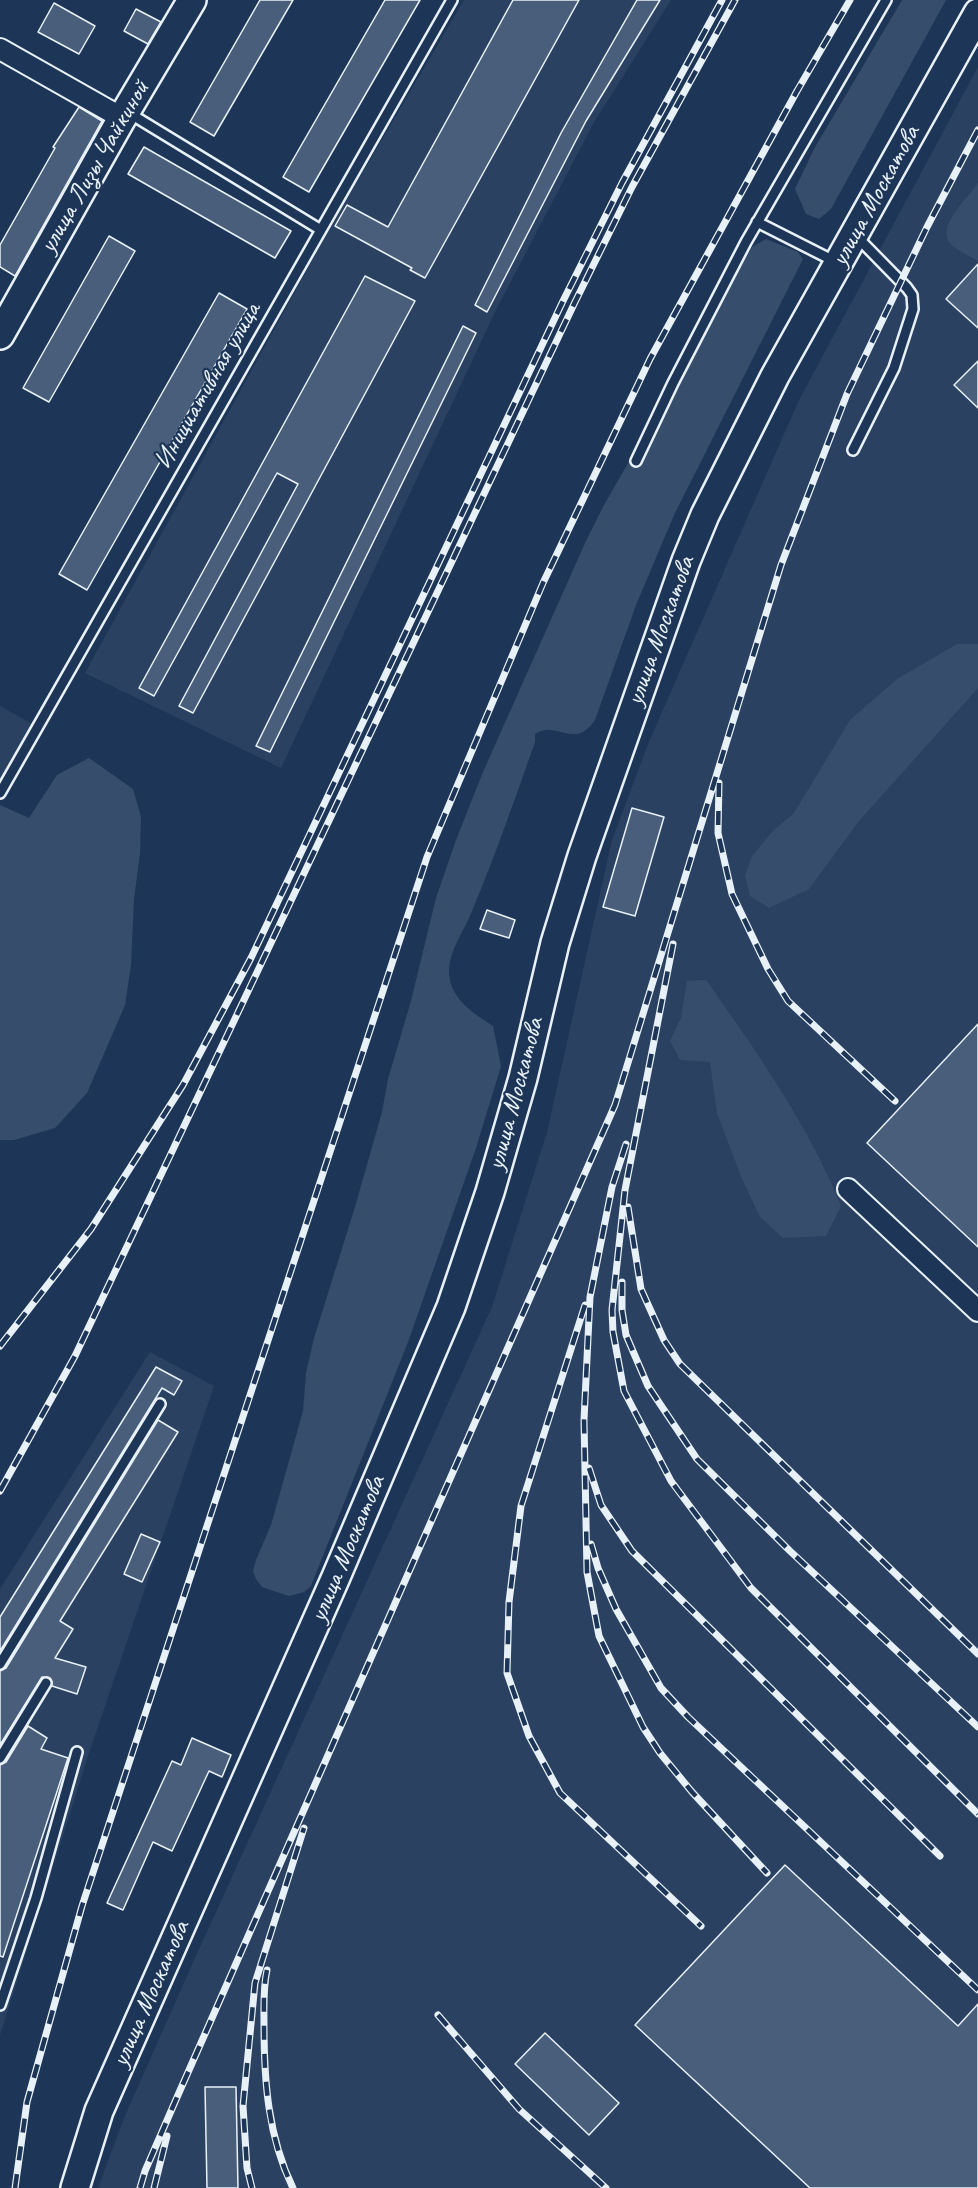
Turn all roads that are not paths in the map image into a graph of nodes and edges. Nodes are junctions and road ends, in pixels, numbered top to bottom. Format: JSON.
{"nodes":[{"id":1,"x":192,"y":0,"type":"edge"},
{"id":2,"x":452,"y":0,"type":"edge"},
{"id":3,"x":886,"y":0,"type":"edge"},
{"id":4,"x":978,"y":13,"type":"edge"},
{"id":5,"x":0,"y":49,"type":"edge"},
{"id":6,"x":124,"y":115,"type":"junction"},
{"id":7,"x":757,"y":222,"type":"junction"},
{"id":8,"x":321,"y":230,"type":"junction"},
{"id":9,"x":854,"y":234,"type":"junction"},
{"id":10,"x":838,"y":263,"type":"junction"},
{"id":11,"x":0,"y":335,"type":"edge"},
{"id":12,"x":853,"y":450,"type":"dead end"},
{"id":13,"x":636,"y":461,"type":"dead end"},
{"id":14,"x":0,"y":792,"type":"edge"},
{"id":15,"x":848,"y":1190,"type":"dead end"},
{"id":16,"x":978,"y":1311,"type":"edge"},
{"id":17,"x":160,"y":1404,"type":"dead end"},
{"id":18,"x":0,"y":1664,"type":"edge"},
{"id":19,"x":46,"y":1683,"type":"dead end"},
{"id":20,"x":77,"y":1752,"type":"dead end"},
{"id":21,"x":0,"y":1758,"type":"edge"},
{"id":22,"x":0,"y":2005,"type":"edge"},
{"id":23,"x":75,"y":2188,"type":"edge"}],
"edges":[{"from":1,"to":6,"type":"main road","name":"улица Лизы Чайкиной"},
{"from":2,"to":8,"type":"lane","name":"Инициативная улица"},
{"from":3,"to":7,"type":"lane"},
{"from":4,"to":9,"type":"main road","name":"улица Москатова"},
{"from":5,"to":6,"type":"street"},
{"from":6,"to":8,"type":"lane"},
{"from":6,"to":11,"type":"main road","name":"улица Лизы Чайкиной"},
{"from":7,"to":10,"type":"lane"},
{"from":7,"to":13,"type":"lane"},
{"from":8,"to":14,"type":"lane","name":"Инициативная улица"},
{"from":9,"to":10,"type":"main road","name":"улица Москатова"},
{"from":9,"to":12,"type":"lane"},
{"from":10,"to":23,"type":"main road","name":"улица Москатова"},
{"from":15,"to":16,"type":"street"},
{"from":17,"to":18,"type":"lane"},
{"from":19,"to":21,"type":"lane"},
{"from":20,"to":22,"type":"lane"}]}
